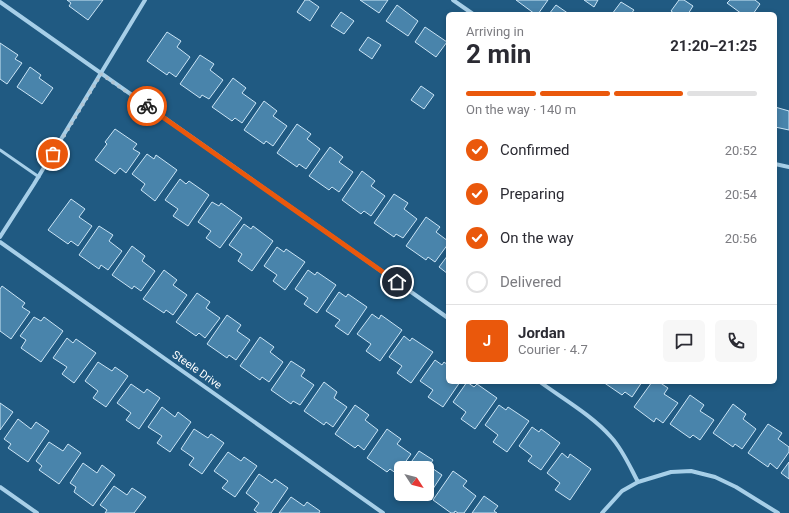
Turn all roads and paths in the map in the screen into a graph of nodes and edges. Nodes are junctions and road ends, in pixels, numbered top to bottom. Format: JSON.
{"nodes":[{"id":1,"x":145,"y":0,"type":"edge"},
{"id":2,"x":453,"y":0,"type":"edge"},
{"id":3,"x":0,"y":2,"type":"edge"},
{"id":4,"x":470,"y":12,"type":"edge"},
{"id":5,"x":101,"y":74,"type":"junction"},
{"id":6,"x":0,"y":150,"type":"edge"},
{"id":7,"x":777,"y":164,"type":"edge"},
{"id":8,"x":789,"y":167,"type":"edge"},
{"id":9,"x":39,"y":177,"type":"junction"},
{"id":10,"x":0,"y":237,"type":"edge"},
{"id":11,"x":0,"y":242,"type":"edge"},
{"id":12,"x":446,"y":317,"type":"edge"},
{"id":13,"x":543,"y":384,"type":"edge"},
{"id":14,"x":638,"y":482,"type":"junction"},
{"id":15,"x":0,"y":487,"type":"edge"},
{"id":16,"x":37,"y":513,"type":"edge"},
{"id":17,"x":383,"y":513,"type":"edge"},
{"id":18,"x":602,"y":513,"type":"edge"},
{"id":19,"x":778,"y":513,"type":"edge"}],
"edges":[{"from":1,"to":5,"type":"street"},
{"from":2,"to":4,"type":"street"},
{"from":3,"to":5,"type":"street"},
{"from":5,"to":9,"type":"street"},
{"from":5,"to":12,"type":"street"},
{"from":6,"to":9,"type":"lane"},
{"from":7,"to":8,"type":"street"},
{"from":9,"to":10,"type":"street"},
{"from":11,"to":17,"type":"street","name":"Steele Drive"},
{"from":13,"to":14,"type":"street"},
{"from":14,"to":18,"type":"street"},
{"from":14,"to":19,"type":"street"},
{"from":15,"to":16,"type":"street"}]}
